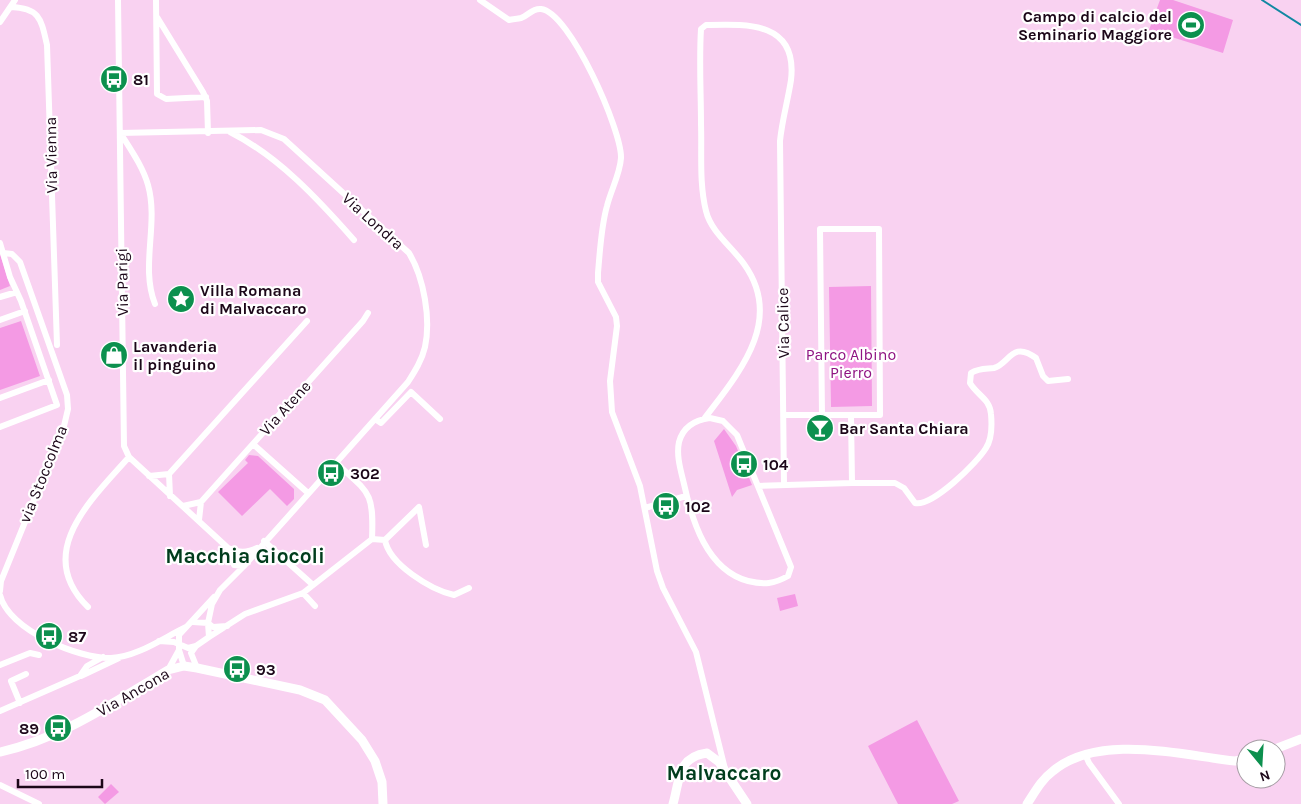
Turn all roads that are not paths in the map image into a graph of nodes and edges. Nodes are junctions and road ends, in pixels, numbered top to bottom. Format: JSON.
{"nodes":[{"id":1,"x":15,"y":0,"type":"edge"},
{"id":2,"x":118,"y":0,"type":"edge"},
{"id":3,"x":156,"y":0,"type":"edge"},
{"id":4,"x":480,"y":0,"type":"edge"},
{"id":5,"x":536,"y":0,"type":"edge"},
{"id":6,"x":10,"y":7,"type":"junction"},
{"id":7,"x":535,"y":9,"type":"junction"},
{"id":8,"x":156,"y":16,"type":"junction"},
{"id":9,"x":0,"y":22,"type":"edge"},
{"id":10,"x":206,"y":97,"type":"junction"},
{"id":11,"x":229,"y":131,"type":"junction"},
{"id":12,"x":208,"y":132,"type":"junction"},
{"id":13,"x":120,"y":133,"type":"junction"},
{"id":14,"x":354,"y":240,"type":"dead end"},
{"id":15,"x":0,"y":243,"type":"edge"},
{"id":16,"x":3,"y":253,"type":"junction"},
{"id":17,"x":17,"y":292,"type":"junction"},
{"id":18,"x":0,"y":297,"type":"edge"},
{"id":19,"x":155,"y":304,"type":"dead end"},
{"id":20,"x":25,"y":312,"type":"junction"},
{"id":21,"x":368,"y":313,"type":"dead end"},
{"id":22,"x":0,"y":320,"type":"edge"},
{"id":23,"x":307,"y":321,"type":"dead end"},
{"id":24,"x":57,"y":345,"type":"dead end"},
{"id":25,"x":49,"y":380,"type":"junction"},
{"id":26,"x":1068,"y":380,"type":"dead end"},
{"id":27,"x":0,"y":398,"type":"edge"},
{"id":28,"x":784,"y":415,"type":"junction"},
{"id":29,"x":822,"y":415,"type":"junction"},
{"id":30,"x":851,"y":415,"type":"junction"},
{"id":31,"x":375,"y":419,"type":"junction"},
{"id":32,"x":440,"y":419,"type":"dead end"},
{"id":33,"x":704,"y":419,"type":"junction"},
{"id":34,"x":0,"y":427,"type":"edge"},
{"id":35,"x":253,"y":444,"type":"junction"},
{"id":36,"x":129,"y":458,"type":"junction"},
{"id":37,"x":336,"y":463,"type":"junction"},
{"id":38,"x":169,"y":474,"type":"junction"},
{"id":39,"x":149,"y":476,"type":"junction"},
{"id":40,"x":852,"y":483,"type":"junction"},
{"id":41,"x":784,"y":484,"type":"junction"},
{"id":42,"x":758,"y":486,"type":"junction"},
{"id":43,"x":308,"y":493,"type":"junction"},
{"id":44,"x":170,"y":496,"type":"junction"},
{"id":45,"x":686,"y":496,"type":"junction"},
{"id":46,"x":201,"y":502,"type":"junction"},
{"id":47,"x":183,"y":506,"type":"junction"},
{"id":48,"x":645,"y":508,"type":"junction"},
{"id":49,"x":199,"y":520,"type":"junction"},
{"id":50,"x":372,"y":539,"type":"junction"},
{"id":51,"x":385,"y":540,"type":"junction"},
{"id":52,"x":264,"y":542,"type":"junction"},
{"id":53,"x":426,"y":545,"type":"dead end"},
{"id":54,"x":259,"y":547,"type":"junction"},
{"id":55,"x":228,"y":548,"type":"junction"},
{"id":56,"x":242,"y":552,"type":"junction"},
{"id":57,"x":233,"y":561,"type":"junction"},
{"id":58,"x":244,"y":566,"type":"junction"},
{"id":59,"x":232,"y":579,"type":"junction"},
{"id":60,"x":313,"y":585,"type":"junction"},
{"id":61,"x":469,"y":588,"type":"dead end"},
{"id":62,"x":220,"y":590,"type":"junction"},
{"id":63,"x":0,"y":591,"type":"edge"},
{"id":64,"x":303,"y":593,"type":"junction"},
{"id":65,"x":0,"y":595,"type":"edge"},
{"id":66,"x":315,"y":606,"type":"dead end"},
{"id":67,"x":88,"y":607,"type":"dead end"},
{"id":68,"x":193,"y":622,"type":"junction"},
{"id":69,"x":208,"y":623,"type":"junction"},
{"id":70,"x":229,"y":626,"type":"junction"},
{"id":71,"x":186,"y":627,"type":"junction"},
{"id":72,"x":209,"y":638,"type":"junction"},
{"id":73,"x":159,"y":641,"type":"junction"},
{"id":74,"x":196,"y":646,"type":"junction"},
{"id":75,"x":179,"y":647,"type":"junction"},
{"id":76,"x":80,"y":653,"type":"junction"},
{"id":77,"x":191,"y":653,"type":"junction"},
{"id":78,"x":39,"y":655,"type":"dead end"},
{"id":79,"x":123,"y":656,"type":"junction"},
{"id":80,"x":103,"y":657,"type":"junction"},
{"id":81,"x":0,"y":665,"type":"edge"},
{"id":82,"x":87,"y":666,"type":"junction"},
{"id":83,"x":184,"y":666,"type":"junction"},
{"id":84,"x":197,"y":668,"type":"junction"},
{"id":85,"x":168,"y":670,"type":"junction"},
{"id":86,"x":26,"y":674,"type":"dead end"},
{"id":87,"x":80,"y":676,"type":"junction"},
{"id":88,"x":20,"y":703,"type":"junction"},
{"id":89,"x":0,"y":711,"type":"edge"},
{"id":90,"x":1301,"y":739,"type":"edge"},
{"id":91,"x":1286,"y":745,"type":"edge"},
{"id":92,"x":0,"y":752,"type":"edge"},
{"id":93,"x":1085,"y":754,"type":"junction"},
{"id":94,"x":1236,"y":761,"type":"edge"},
{"id":95,"x":726,"y":770,"type":"junction"},
{"id":96,"x":0,"y":786,"type":"edge"},
{"id":97,"x":39,"y":804,"type":"edge"},
{"id":98,"x":383,"y":804,"type":"edge"},
{"id":99,"x":673,"y":804,"type":"edge"},
{"id":100,"x":747,"y":804,"type":"edge"},
{"id":101,"x":1027,"y":804,"type":"edge"},
{"id":102,"x":1119,"y":804,"type":"edge"}],
"edges":[{"from":1,"to":6,"type":"street"},
{"from":2,"to":13,"type":"street","name":"Via Parigi"},
{"from":3,"to":8,"type":"street"},
{"from":4,"to":7,"type":"street"},
{"from":5,"to":7,"type":"street"},
{"from":6,"to":9,"type":"street"},
{"from":6,"to":24,"type":"street","name":"Via Vienna"},
{"from":7,"to":48,"type":"street"},
{"from":8,"to":10,"type":"street"},
{"from":8,"to":10,"type":"street"},
{"from":10,"to":12,"type":"street"},
{"from":11,"to":12,"type":"street","name":"Via Londra"},
{"from":11,"to":14,"type":"street"},
{"from":11,"to":31,"type":"street","name":"Via Londra"},
{"from":12,"to":13,"type":"street","name":"Via Londra"},
{"from":13,"to":19,"type":"street"},
{"from":13,"to":36,"type":"street","name":"Via Parigi"},
{"from":15,"to":16,"type":"street"},
{"from":16,"to":17,"type":"street"},
{"from":16,"to":63,"type":"street","name":"via Stoccolma"},
{"from":17,"to":18,"type":"street"},
{"from":17,"to":20,"type":"street"},
{"from":20,"to":22,"type":"street"},
{"from":20,"to":25,"type":"street"},
{"from":21,"to":35,"type":"street","name":"Via Atene"},
{"from":23,"to":38,"type":"street"},
{"from":25,"to":27,"type":"street"},
{"from":25,"to":34,"type":"street"},
{"from":26,"to":40,"type":"street"},
{"from":28,"to":29,"type":"street"},
{"from":28,"to":33,"type":"street","name":"Via Calice"},
{"from":28,"to":41,"type":"street","name":"Via Calice"},
{"from":29,"to":30,"type":"street"},
{"from":29,"to":30,"type":"street"},
{"from":30,"to":40,"type":"street"},
{"from":31,"to":32,"type":"street"},
{"from":31,"to":37,"type":"street","name":"Via Londra"},
{"from":33,"to":42,"type":"street"},
{"from":33,"to":45,"type":"street"},
{"from":35,"to":43,"type":"street"},
{"from":35,"to":46,"type":"street","name":"Via Atene"},
{"from":36,"to":39,"type":"street"},
{"from":36,"to":67,"type":"street"},
{"from":37,"to":43,"type":"street","name":"Via Londra"},
{"from":37,"to":50,"type":"street"},
{"from":38,"to":39,"type":"street"},
{"from":38,"to":44,"type":"street"},
{"from":39,"to":44,"type":"street"},
{"from":40,"to":41,"type":"street"},
{"from":41,"to":42,"type":"street"},
{"from":42,"to":45,"type":"street"},
{"from":43,"to":52,"type":"street","name":"Via Londra"},
{"from":44,"to":47,"type":"street"},
{"from":45,"to":48,"type":"street"},
{"from":46,"to":47,"type":"street"},
{"from":46,"to":49,"type":"street"},
{"from":47,"to":49,"type":"street"},
{"from":48,"to":95,"type":"street"},
{"from":49,"to":55,"type":"street"},
{"from":50,"to":51,"type":"street"},
{"from":50,"to":60,"type":"street"},
{"from":51,"to":53,"type":"street"},
{"from":51,"to":61,"type":"street"},
{"from":52,"to":54,"type":"street","name":"Via Londra"},
{"from":52,"to":60,"type":"street"},
{"from":54,"to":56,"type":"street"},
{"from":54,"to":58,"type":"street","name":"Via Londra"},
{"from":55,"to":56,"type":"street"},
{"from":55,"to":57,"type":"street"},
{"from":56,"to":57,"type":"street"},
{"from":57,"to":58,"type":"street"},
{"from":57,"to":59,"type":"street"},
{"from":58,"to":59,"type":"street"},
{"from":59,"to":62,"type":"street"},
{"from":60,"to":64,"type":"street"},
{"from":62,"to":68,"type":"street"},
{"from":62,"to":69,"type":"street"},
{"from":64,"to":66,"type":"street"},
{"from":64,"to":70,"type":"street"},
{"from":65,"to":76,"type":"street"},
{"from":68,"to":69,"type":"street"},
{"from":68,"to":71,"type":"street"},
{"from":69,"to":70,"type":"street"},
{"from":69,"to":72,"type":"street"},
{"from":70,"to":72,"type":"street"},
{"from":71,"to":73,"type":"street"},
{"from":71,"to":75,"type":"street"},
{"from":72,"to":74,"type":"street"},
{"from":73,"to":75,"type":"street"},
{"from":73,"to":79,"type":"street"},
{"from":74,"to":75,"type":"street"},
{"from":74,"to":77,"type":"street"},
{"from":75,"to":83,"type":"street"},
{"from":75,"to":85,"type":"street"},
{"from":76,"to":80,"type":"street"},
{"from":76,"to":82,"type":"street"},
{"from":77,"to":83,"type":"street"},
{"from":77,"to":84,"type":"street"},
{"from":78,"to":81,"type":"street"},
{"from":79,"to":80,"type":"street"},
{"from":79,"to":87,"type":"street"},
{"from":80,"to":82,"type":"street"},
{"from":82,"to":87,"type":"street"},
{"from":83,"to":84,"type":"street","name":"Via Ancona"},
{"from":83,"to":85,"type":"street","name":"Via Ancona"},
{"from":84,"to":98,"type":"street","name":"Via Ancona"},
{"from":85,"to":92,"type":"street","name":"Via Ancona"},
{"from":86,"to":88,"type":"street"},
{"from":87,"to":88,"type":"street"},
{"from":88,"to":89,"type":"street"},
{"from":90,"to":91,"type":"street"},
{"from":93,"to":94,"type":"street"},
{"from":93,"to":101,"type":"street"},
{"from":93,"to":102,"type":"street"},
{"from":95,"to":99,"type":"street"},
{"from":95,"to":100,"type":"street"},
{"from":96,"to":97,"type":"street"}]}
